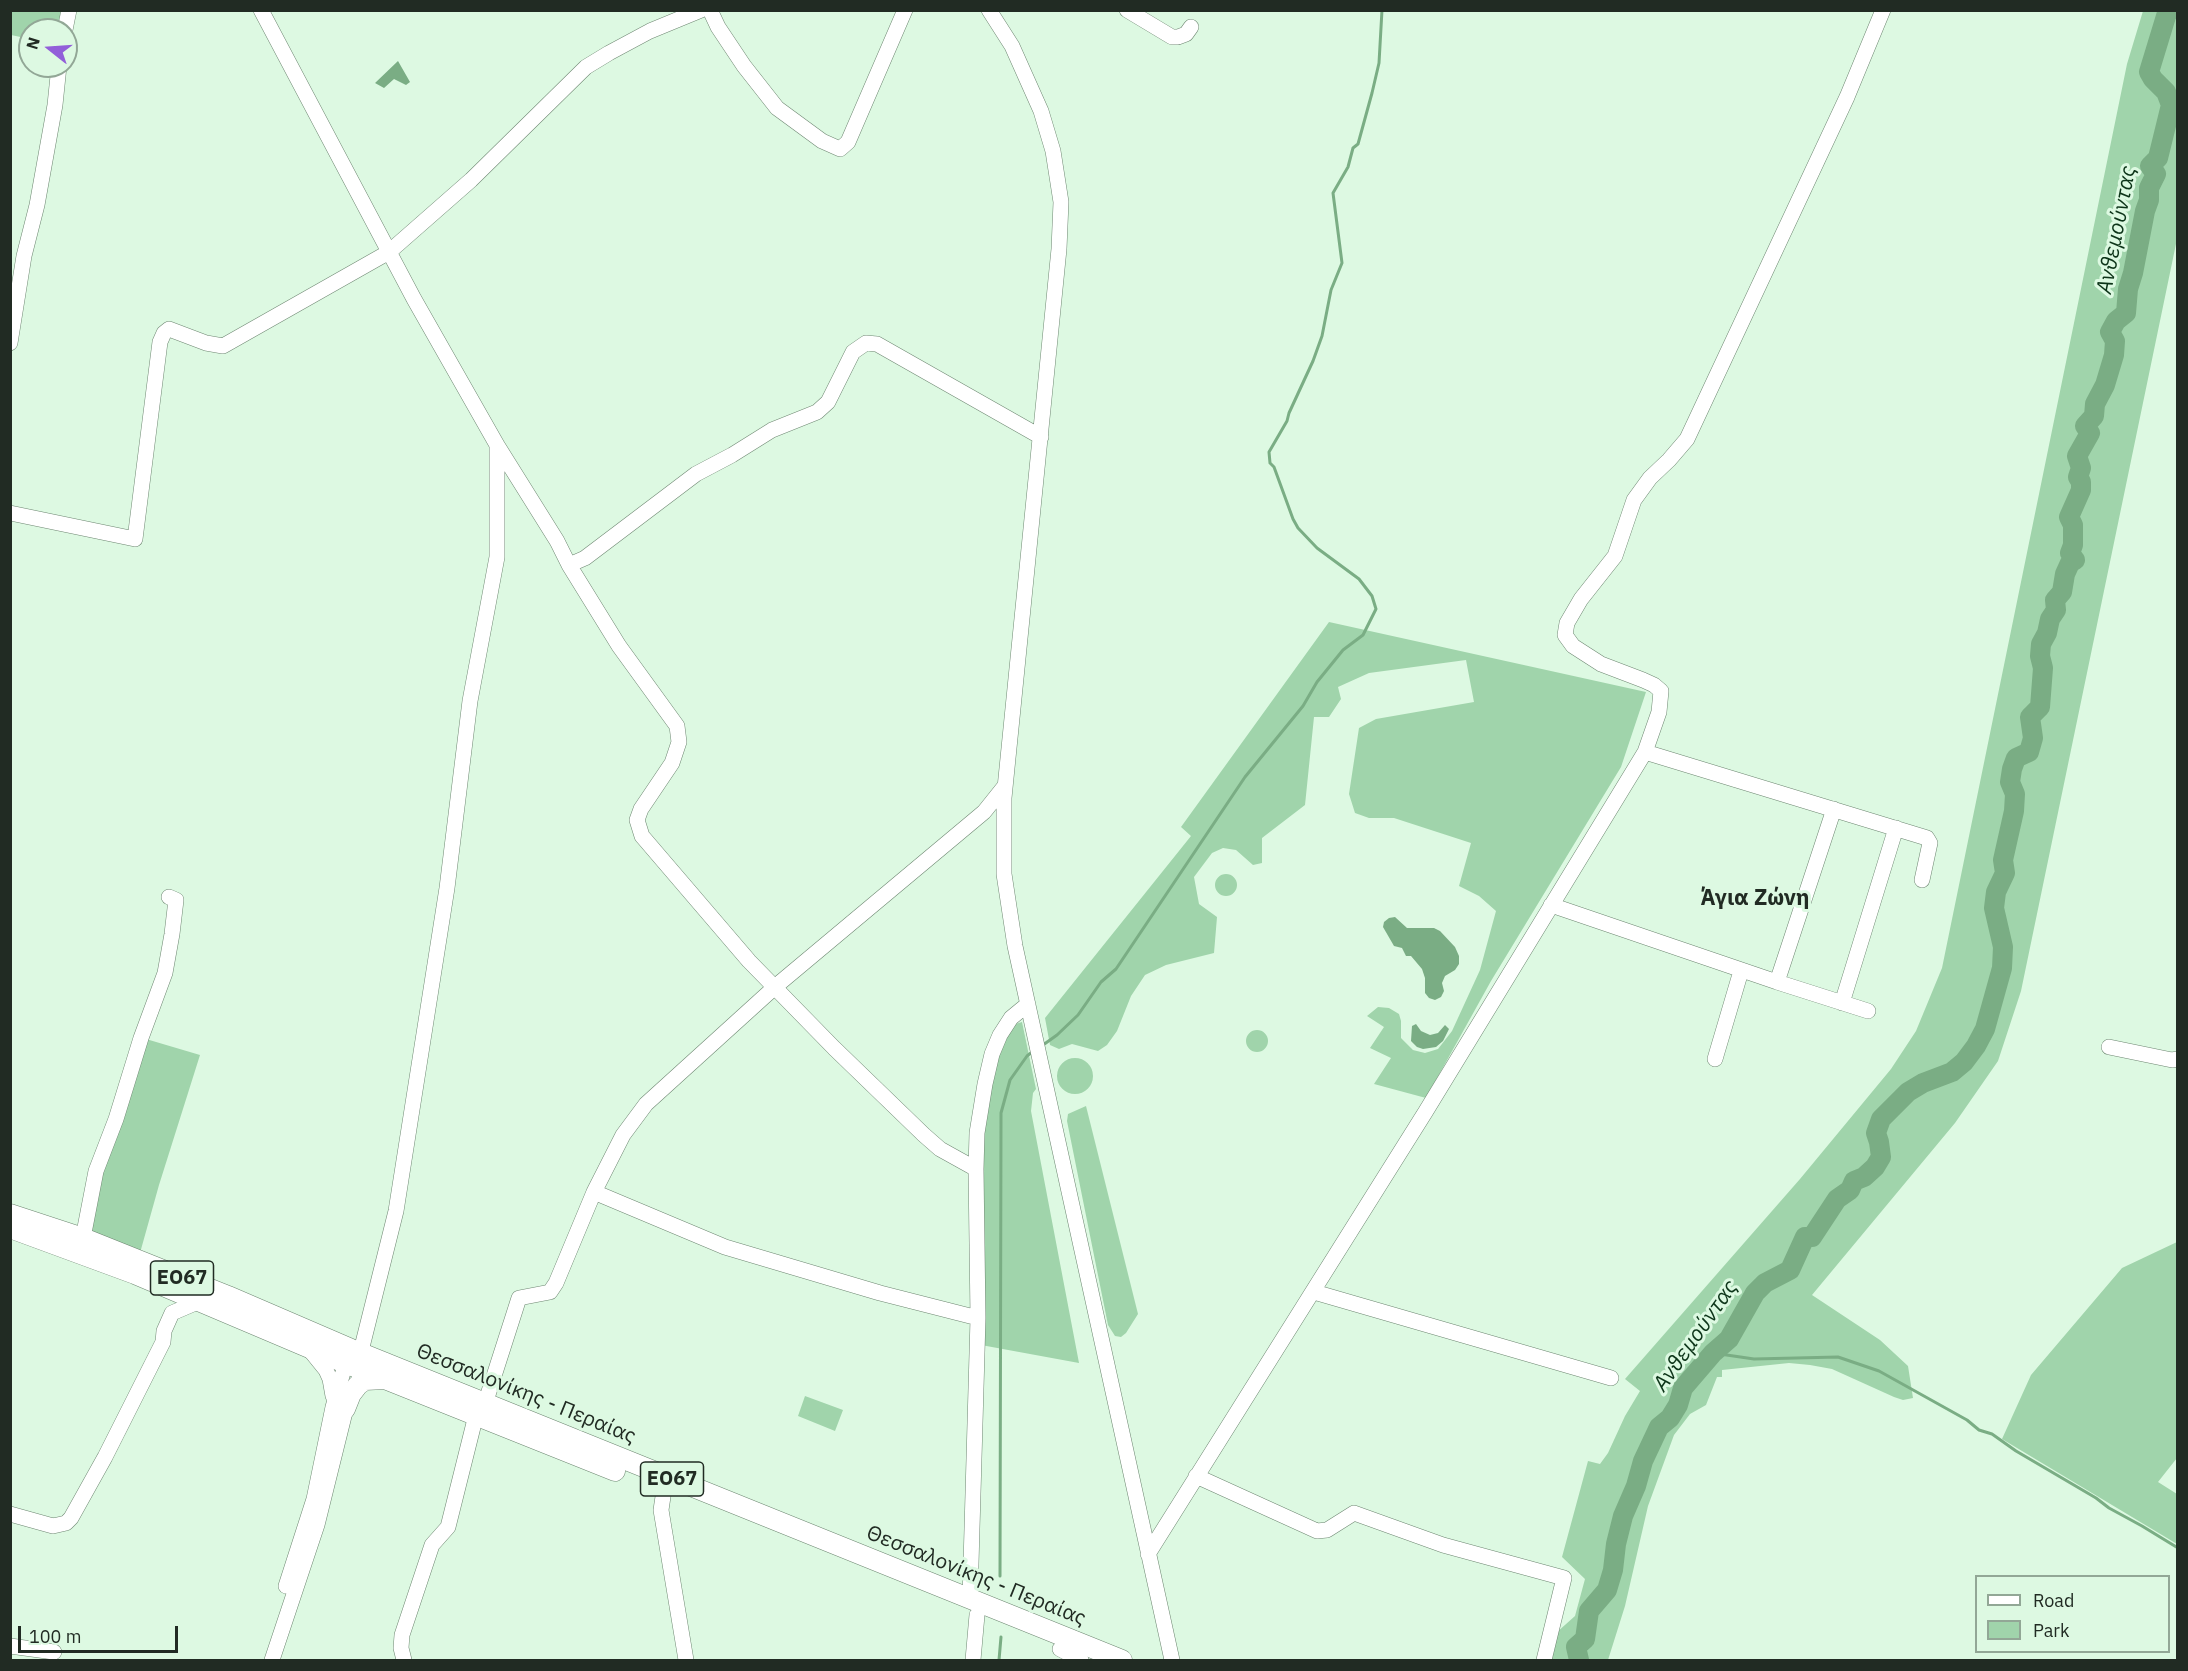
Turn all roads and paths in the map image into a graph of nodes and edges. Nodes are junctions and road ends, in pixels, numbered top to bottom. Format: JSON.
{"nodes":[{"id":1,"x":261,"y":10,"type":"edge"},
{"id":2,"x":701,"y":10,"type":"edge"},
{"id":3,"x":710,"y":10,"type":"edge"},
{"id":4,"x":905,"y":10,"type":"edge"},
{"id":5,"x":989,"y":10,"type":"edge"},
{"id":6,"x":1127,"y":10,"type":"edge"},
{"id":7,"x":1883,"y":10,"type":"edge"},
{"id":8,"x":1191,"y":27,"type":"dead end"},
{"id":9,"x":57,"y":78,"type":"edge"},
{"id":10,"x":389,"y":252,"type":"junction"},
{"id":11,"x":10,"y":343,"type":"edge"},
{"id":12,"x":1041,"y":437,"type":"junction"},
{"id":13,"x":497,"y":445,"type":"junction"},
{"id":14,"x":10,"y":513,"type":"edge"},
{"id":15,"x":569,"y":565,"type":"junction"},
{"id":16,"x":1645,"y":752,"type":"junction"},
{"id":17,"x":1006,"y":784,"type":"junction"},
{"id":18,"x":1834,"y":809,"type":"junction"},
{"id":19,"x":976,"y":818,"type":"junction"},
{"id":20,"x":1003,"y":827,"type":"junction"},
{"id":21,"x":1896,"y":828,"type":"junction"},
{"id":22,"x":1923,"y":880,"type":"dead end"},
{"id":23,"x":169,"y":897,"type":"dead end"},
{"id":24,"x":1551,"y":905,"type":"junction"},
{"id":25,"x":1741,"y":971,"type":"junction"},
{"id":26,"x":1777,"y":982,"type":"junction"},
{"id":27,"x":776,"y":986,"type":"junction"},
{"id":28,"x":1842,"y":1003,"type":"junction"},
{"id":29,"x":1028,"y":1004,"type":"junction"},
{"id":30,"x":1868,"y":1011,"type":"dead end"},
{"id":31,"x":2109,"y":1047,"type":"dead end"},
{"id":32,"x":1715,"y":1059,"type":"dead end"},
{"id":33,"x":2178,"y":1059,"type":"edge"},
{"id":34,"x":976,"y":1168,"type":"junction"},
{"id":35,"x":594,"y":1192,"type":"junction"},
{"id":36,"x":10,"y":1214,"type":"edge"},
{"id":37,"x":10,"y":1228,"type":"edge"},
{"id":38,"x":83,"y":1238,"type":"junction"},
{"id":39,"x":1314,"y":1292,"type":"junction"},
{"id":40,"x":200,"y":1301,"type":"junction"},
{"id":41,"x":978,"y":1318,"type":"junction"},
{"id":42,"x":305,"y":1345,"type":"junction"},
{"id":43,"x":353,"y":1358,"type":"junction"},
{"id":44,"x":1611,"y":1378,"type":"dead end"},
{"id":45,"x":387,"y":1380,"type":"junction"},
{"id":46,"x":339,"y":1408,"type":"junction"},
{"id":47,"x":481,"y":1410,"type":"junction"},
{"id":48,"x":1196,"y":1476,"type":"junction"},
{"id":49,"x":664,"y":1490,"type":"junction"},
{"id":50,"x":10,"y":1514,"type":"edge"},
{"id":51,"x":1148,"y":1554,"type":"junction"},
{"id":52,"x":979,"y":1609,"type":"junction"},
{"id":53,"x":1022,"y":1626,"type":"junction"},
{"id":54,"x":10,"y":1646,"type":"edge"},
{"id":55,"x":1060,"y":1649,"type":"junction"},
{"id":56,"x":54,"y":1652,"type":"dead end"},
{"id":57,"x":262,"y":1660,"type":"edge"},
{"id":58,"x":272,"y":1660,"type":"edge"},
{"id":59,"x":404,"y":1660,"type":"edge"},
{"id":60,"x":686,"y":1660,"type":"edge"},
{"id":61,"x":973,"y":1660,"type":"edge"},
{"id":62,"x":1081,"y":1660,"type":"edge"},
{"id":63,"x":1088,"y":1660,"type":"edge"},
{"id":64,"x":1122,"y":1660,"type":"edge"},
{"id":65,"x":1172,"y":1660,"type":"edge"},
{"id":66,"x":1544,"y":1660,"type":"edge"}],
"edges":[{"from":1,"to":10,"type":"street"},
{"from":2,"to":10,"type":"street"},
{"from":3,"to":4,"type":"street"},
{"from":5,"to":12,"type":"street"},
{"from":6,"to":8,"type":"street"},
{"from":7,"to":16,"type":"street"},
{"from":9,"to":11,"type":"street"},
{"from":10,"to":13,"type":"street"},
{"from":10,"to":14,"type":"street"},
{"from":12,"to":15,"type":"street"},
{"from":12,"to":17,"type":"street"},
{"from":13,"to":15,"type":"street"},
{"from":13,"to":43,"type":"street"},
{"from":15,"to":27,"type":"street"},
{"from":16,"to":18,"type":"street"},
{"from":16,"to":24,"type":"street"},
{"from":17,"to":19,"type":"street"},
{"from":17,"to":20,"type":"street"},
{"from":18,"to":21,"type":"street"},
{"from":18,"to":26,"type":"street"},
{"from":19,"to":20,"type":"street"},
{"from":19,"to":27,"type":"street"},
{"from":20,"to":29,"type":"street"},
{"from":21,"to":22,"type":"street"},
{"from":21,"to":28,"type":"street"},
{"from":23,"to":38,"type":"street"},
{"from":24,"to":25,"type":"street"},
{"from":24,"to":39,"type":"street"},
{"from":25,"to":26,"type":"street"},
{"from":25,"to":32,"type":"street"},
{"from":26,"to":28,"type":"street"},
{"from":27,"to":34,"type":"street"},
{"from":27,"to":35,"type":"street"},
{"from":28,"to":30,"type":"street"},
{"from":29,"to":34,"type":"street"},
{"from":29,"to":51,"type":"street"},
{"from":31,"to":33,"type":"street"},
{"from":34,"to":41,"type":"street"},
{"from":35,"to":41,"type":"street"},
{"from":35,"to":47,"type":"street"},
{"from":36,"to":38,"type":"main road","name":"Θεσσαλονίκης - Περαίας","number":"ΕΟ67"},
{"from":37,"to":40,"type":"main road","name":"Θεσσαλονίκης - Περαίας","number":"ΕΟ67"},
{"from":38,"to":43,"type":"main road","name":"Θεσσαλονίκης - Περαίας","number":"ΕΟ67"},
{"from":39,"to":44,"type":"street"},
{"from":39,"to":48,"type":"street"},
{"from":40,"to":42,"type":"main road","name":"Θεσσαλονίκης - Περαίας","number":"ΕΟ67"},
{"from":40,"to":50,"type":"street"},
{"from":41,"to":52,"type":"street"},
{"from":42,"to":43,"type":"main road","name":"Θεσσαλονίκης - Περαίας","number":"ΕΟ67"},
{"from":42,"to":46,"type":"street"},
{"from":43,"to":45,"type":"main road","name":"Θεσσαλονίκης - Περαίας","number":"ΕΟ67"},
{"from":43,"to":46,"type":"street"},
{"from":43,"to":47,"type":"main road","name":"Θεσσαλονίκης - Περαίας","number":"ΕΟ67"},
{"from":45,"to":46,"type":"main road"},
{"from":45,"to":47,"type":"main road","name":"Θεσσαλονίκης - Περαίας","number":"ΕΟ67"},
{"from":46,"to":57,"type":"street"},
{"from":46,"to":58,"type":"street"},
{"from":47,"to":49,"type":"main road","name":"Θεσσαλονίκης - Περαίας","number":"ΕΟ67"},
{"from":47,"to":52,"type":"main road","name":"Θεσσαλονίκης - Περαίας","number":"ΕΟ67"},
{"from":47,"to":59,"type":"street"},
{"from":48,"to":51,"type":"street"},
{"from":48,"to":66,"type":"street"},
{"from":49,"to":52,"type":"main road","name":"Θεσσαλονίκης - Περαίας","number":"ΕΟ67"},
{"from":49,"to":60,"type":"street"},
{"from":51,"to":65,"type":"street"},
{"from":52,"to":53,"type":"main road","name":"Θεσσαλονίκης - Περαίας","number":"ΕΟ67"},
{"from":52,"to":61,"type":"street"},
{"from":53,"to":55,"type":"main road","name":"Θεσσαλονίκης - Περαίας","number":"ΕΟ67"},
{"from":53,"to":64,"type":"main road","name":"Θεσσαλονίκης - Περαίας","number":"ΕΟ67"},
{"from":54,"to":56,"type":"street"},
{"from":55,"to":62,"type":"street"},
{"from":55,"to":63,"type":"main road","name":"Θεσσαλονίκης - Περαίας","number":"ΕΟ67"}]}
